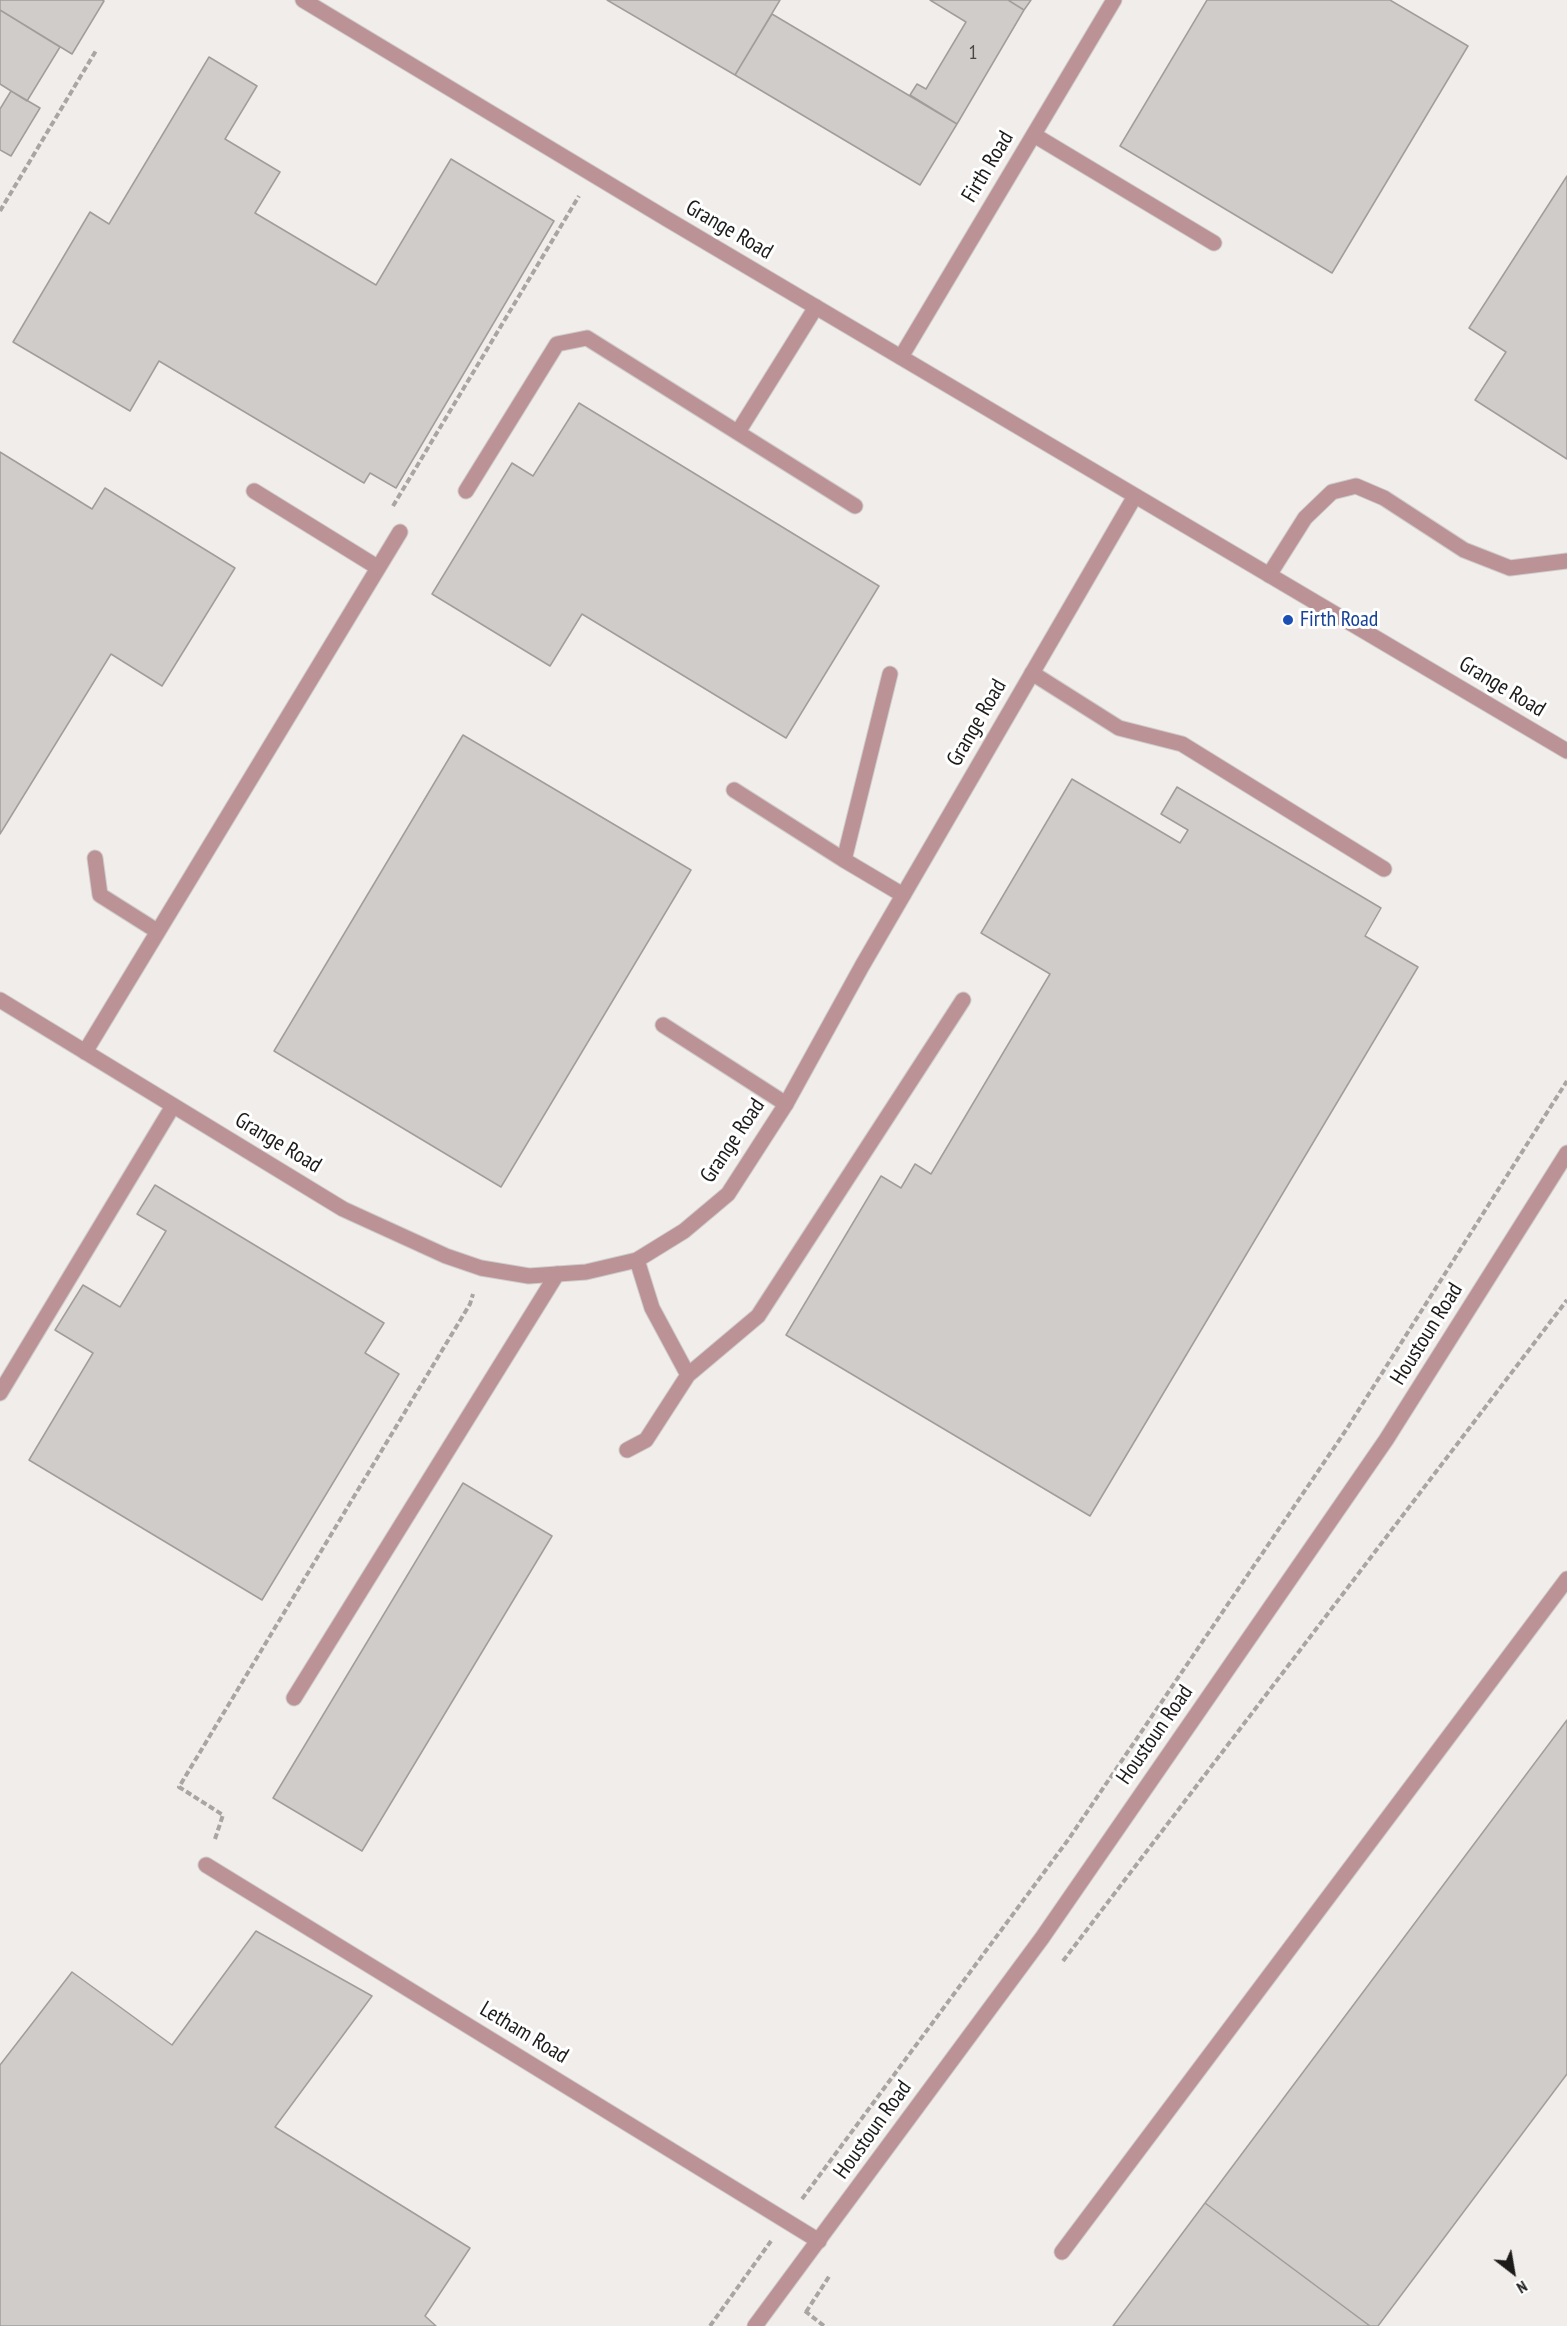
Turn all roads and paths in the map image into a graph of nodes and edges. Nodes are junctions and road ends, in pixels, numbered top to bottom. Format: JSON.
{"nodes":[{"id":1,"x":303,"y":0,"type":"edge"},
{"id":2,"x":1114,"y":0,"type":"edge"},
{"id":3,"x":97,"y":49,"type":"dead end"},
{"id":4,"x":1034,"y":135,"type":"junction"},
{"id":5,"x":592,"y":174,"type":"junction"},
{"id":6,"x":0,"y":211,"type":"edge"},
{"id":7,"x":1214,"y":243,"type":"dead end"},
{"id":8,"x":816,"y":307,"type":"junction"},
{"id":9,"x":901,"y":357,"type":"junction"},
{"id":10,"x":738,"y":432,"type":"junction"},
{"id":11,"x":254,"y":491,"type":"dead end"},
{"id":12,"x":466,"y":491,"type":"dead end"},
{"id":13,"x":1135,"y":496,"type":"junction"},
{"id":14,"x":855,"y":506,"type":"dead end"},
{"id":15,"x":400,"y":532,"type":"joint"},
{"id":16,"x":1567,"y":561,"type":"edge"},
{"id":17,"x":377,"y":567,"type":"junction"},
{"id":18,"x":1269,"y":575,"type":"junction"},
{"id":19,"x":1032,"y":673,"type":"junction"},
{"id":20,"x":890,"y":674,"type":"dead end"},
{"id":21,"x":1567,"y":752,"type":"edge"},
{"id":22,"x":734,"y":790,"type":"dead end"},
{"id":23,"x":95,"y":858,"type":"dead end"},
{"id":24,"x":844,"y":860,"type":"junction"},
{"id":25,"x":1384,"y":868,"type":"dead end"},
{"id":26,"x":903,"y":895,"type":"junction"},
{"id":27,"x":157,"y":931,"type":"junction"},
{"id":28,"x":0,"y":1000,"type":"edge"},
{"id":29,"x":963,"y":1000,"type":"dead end"},
{"id":30,"x":663,"y":1025,"type":"dead end"},
{"id":31,"x":85,"y":1052,"type":"junction"},
{"id":32,"x":1567,"y":1081,"type":"edge"},
{"id":33,"x":786,"y":1104,"type":"junction"},
{"id":34,"x":173,"y":1106,"type":"junction"},
{"id":35,"x":1567,"y":1153,"type":"edge"},
{"id":36,"x":637,"y":1260,"type":"junction"},
{"id":37,"x":482,"y":1268,"type":"junction"},
{"id":38,"x":557,"y":1274,"type":"junction"},
{"id":39,"x":1567,"y":1300,"type":"edge"},
{"id":40,"x":688,"y":1375,"type":"junction"},
{"id":41,"x":0,"y":1393,"type":"edge"},
{"id":42,"x":627,"y":1450,"type":"dead end"},
{"id":43,"x":1567,"y":1579,"type":"edge"},
{"id":44,"x":294,"y":1698,"type":"dead end"},
{"id":45,"x":206,"y":1865,"type":"joint"},
{"id":46,"x":1060,"y":1965,"type":"dead end"},
{"id":47,"x":786,"y":2219,"type":"junction"},
{"id":48,"x":819,"y":2241,"type":"junction"},
{"id":49,"x":1062,"y":2252,"type":"dead end"},
{"id":50,"x":831,"y":2274,"type":"dead end"},
{"id":51,"x":806,"y":2312,"type":"dead end"},
{"id":52,"x":710,"y":2326,"type":"edge"},
{"id":53,"x":755,"y":2326,"type":"edge"}],
"edges":[{"from":1,"to":5,"type":"street","name":"Grange Road"},
{"from":2,"to":4,"type":"street","name":"Firth Road"},
{"from":3,"to":6,"type":"path"},
{"from":4,"to":7,"type":"street"},
{"from":4,"to":9,"type":"street","name":"Firth Road"},
{"from":5,"to":8,"type":"street","name":"Grange Road"},
{"from":5,"to":15,"type":"path"},
{"from":8,"to":9,"type":"street","name":"Grange Road"},
{"from":8,"to":10,"type":"street"},
{"from":9,"to":13,"type":"street","name":"Grange Road"},
{"from":10,"to":12,"type":"street"},
{"from":10,"to":14,"type":"street"},
{"from":11,"to":17,"type":"street"},
{"from":13,"to":18,"type":"street","name":"Grange Road"},
{"from":13,"to":19,"type":"street","name":"Grange Road"},
{"from":15,"to":17,"type":"street"},
{"from":16,"to":18,"type":"street"},
{"from":17,"to":27,"type":"street"},
{"from":18,"to":21,"type":"street","name":"Grange Road"},
{"from":19,"to":25,"type":"street"},
{"from":19,"to":26,"type":"street","name":"Grange Road"},
{"from":20,"to":24,"type":"street"},
{"from":22,"to":24,"type":"street"},
{"from":23,"to":27,"type":"street"},
{"from":24,"to":26,"type":"street"},
{"from":26,"to":33,"type":"street","name":"Grange Road"},
{"from":27,"to":31,"type":"street"},
{"from":28,"to":31,"type":"street","name":"Grange Road"},
{"from":29,"to":40,"type":"street"},
{"from":30,"to":33,"type":"street"},
{"from":31,"to":34,"type":"street","name":"Grange Road"},
{"from":32,"to":47,"type":"path"},
{"from":33,"to":36,"type":"street","name":"Grange Road"},
{"from":34,"to":37,"type":"street","name":"Grange Road"},
{"from":34,"to":41,"type":"street"},
{"from":35,"to":48,"type":"street","name":"Houstoun Road"},
{"from":36,"to":38,"type":"street","name":"Grange Road"},
{"from":36,"to":40,"type":"street"},
{"from":37,"to":38,"type":"street","name":"Grange Road"},
{"from":37,"to":45,"type":"path"},
{"from":38,"to":44,"type":"street"},
{"from":39,"to":46,"type":"path"},
{"from":40,"to":42,"type":"street"},
{"from":43,"to":49,"type":"street"},
{"from":45,"to":47,"type":"street","name":"Letham Road"},
{"from":47,"to":48,"type":"street","name":"Letham Road"},
{"from":47,"to":52,"type":"path"},
{"from":48,"to":53,"type":"street","name":"Houstoun Road"},
{"from":50,"to":51,"type":"path"}]}
